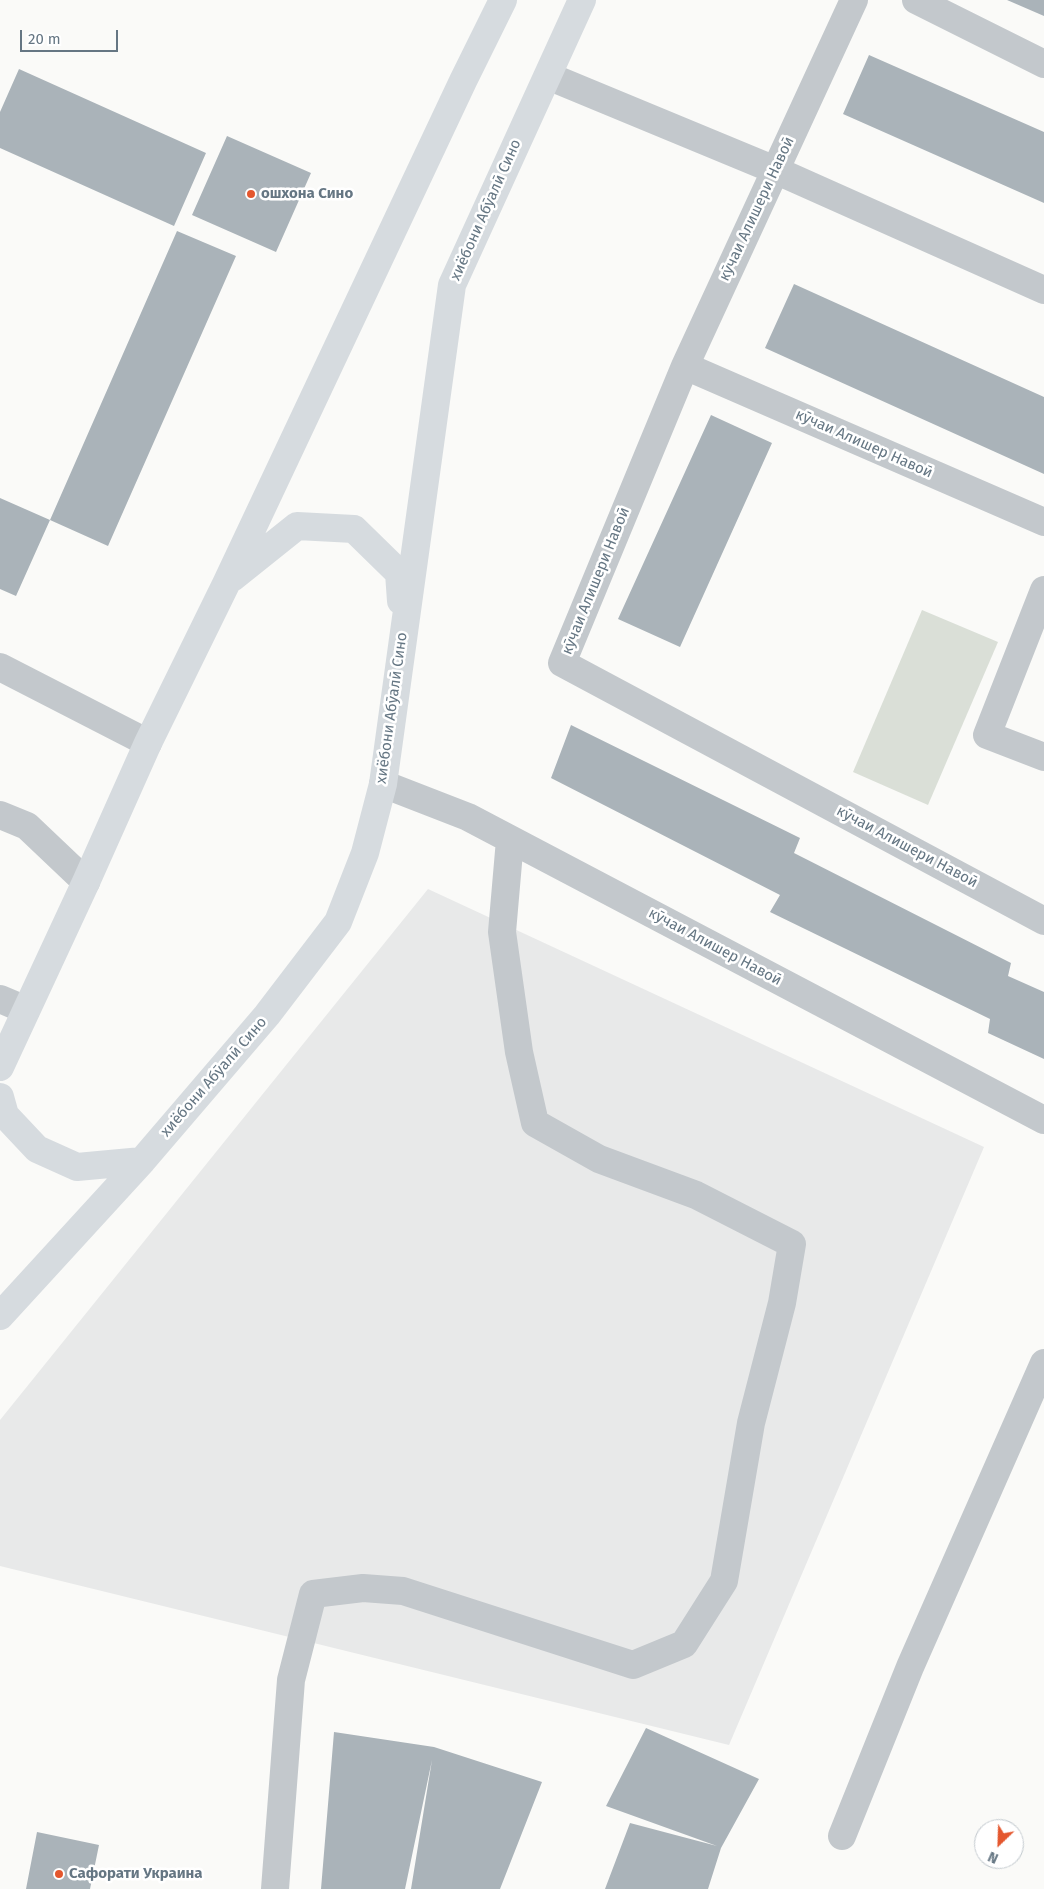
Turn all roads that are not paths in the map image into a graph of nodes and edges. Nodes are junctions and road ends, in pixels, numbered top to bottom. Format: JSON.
{"nodes":[{"id":1,"x":503,"y":0,"type":"edge"},
{"id":2,"x":582,"y":0,"type":"edge"},
{"id":3,"x":854,"y":0,"type":"edge"},
{"id":4,"x":916,"y":0,"type":"edge"},
{"id":5,"x":1044,"y":64,"type":"edge"},
{"id":6,"x":548,"y":76,"type":"junction"},
{"id":7,"x":775,"y":170,"type":"junction"},
{"id":8,"x":1044,"y":290,"type":"edge"},
{"id":9,"x":685,"y":366,"type":"junction"},
{"id":10,"x":1044,"y":522,"type":"edge"},
{"id":11,"x":226,"y":584,"type":"junction"},
{"id":12,"x":1044,"y":590,"type":"edge"},
{"id":13,"x":402,"y":635,"type":"junction"},
{"id":14,"x":0,"y":668,"type":"edge"},
{"id":15,"x":148,"y":743,"type":"junction"},
{"id":16,"x":1044,"y":757,"type":"edge"},
{"id":17,"x":383,"y":784,"type":"junction"},
{"id":18,"x":0,"y":814,"type":"edge"},
{"id":19,"x":510,"y":840,"type":"junction"},
{"id":20,"x":86,"y":882,"type":"junction"},
{"id":21,"x":1044,"y":921,"type":"edge"},
{"id":22,"x":0,"y":999,"type":"edge"},
{"id":23,"x":26,"y":1010,"type":"junction"},
{"id":24,"x":0,"y":1067,"type":"edge"},
{"id":25,"x":0,"y":1097,"type":"edge"},
{"id":26,"x":1044,"y":1120,"type":"edge"},
{"id":27,"x":142,"y":1161,"type":"junction"},
{"id":28,"x":0,"y":1316,"type":"edge"},
{"id":29,"x":1044,"y":1363,"type":"edge"},
{"id":30,"x":842,"y":1836,"type":"dead end"},
{"id":31,"x":275,"y":1889,"type":"edge"}],
"edges":[{"from":1,"to":11,"type":"main road"},
{"from":2,"to":6,"type":"main road","name":"хиёбони Абӯалӣ Сино"},
{"from":3,"to":7,"type":"street","name":"кӯчаи Алишери Навоӣ"},
{"from":4,"to":5,"type":"street"},
{"from":6,"to":7,"type":"street"},
{"from":6,"to":13,"type":"main road","name":"хиёбони Абӯалӣ Сино"},
{"from":7,"to":8,"type":"street"},
{"from":7,"to":9,"type":"street","name":"кӯчаи Алишери Навоӣ"},
{"from":9,"to":10,"type":"street","name":"кӯчаи Алишер Навоӣ"},
{"from":9,"to":21,"type":"street","name":"кӯчаи Алишери Навоӣ"},
{"from":11,"to":13,"type":"main road"},
{"from":11,"to":15,"type":"main road"},
{"from":12,"to":16,"type":"street"},
{"from":13,"to":17,"type":"main road","name":"хиёбони Абӯалӣ Сино"},
{"from":14,"to":15,"type":"street"},
{"from":15,"to":20,"type":"main road"},
{"from":17,"to":19,"type":"street","name":"кӯчаи Алишер Навоӣ"},
{"from":17,"to":27,"type":"main road","name":"хиёбони Абӯалӣ Сино"},
{"from":18,"to":20,"type":"street"},
{"from":19,"to":26,"type":"street","name":"кӯчаи Алишер Навоӣ"},
{"from":19,"to":31,"type":"street"},
{"from":20,"to":23,"type":"main road"},
{"from":22,"to":23,"type":"street"},
{"from":23,"to":24,"type":"main road"},
{"from":25,"to":27,"type":"main road"},
{"from":27,"to":28,"type":"main road","name":"хиёбони Абӯалӣ Сино"},
{"from":29,"to":30,"type":"street"}]}
